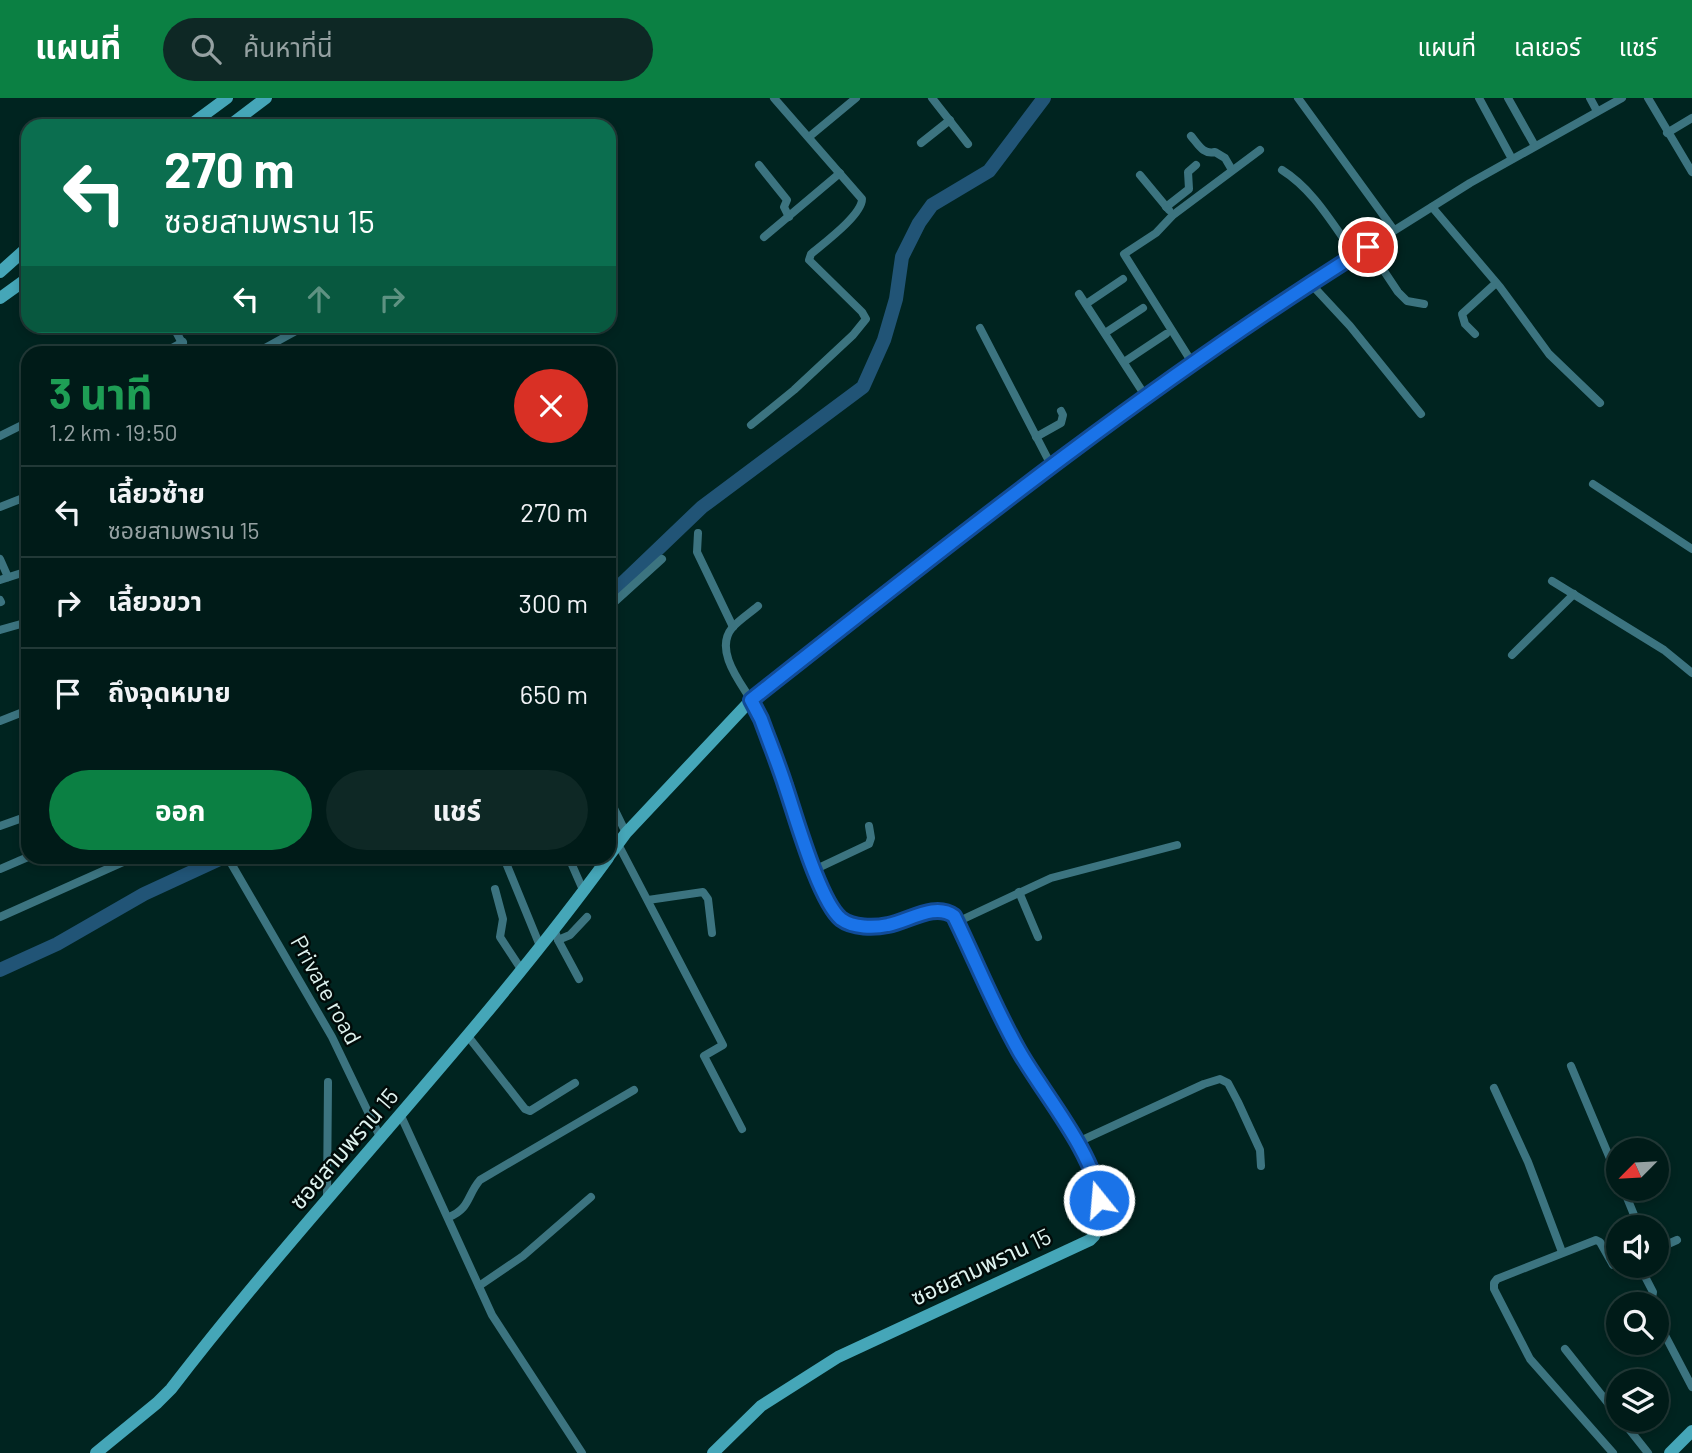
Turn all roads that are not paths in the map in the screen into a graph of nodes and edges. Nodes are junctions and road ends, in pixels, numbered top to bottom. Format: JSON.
{"nodes":[{"id":1,"x":267,"y":98,"type":"edge"},
{"id":2,"x":774,"y":98,"type":"edge"},
{"id":3,"x":856,"y":98,"type":"edge"},
{"id":4,"x":932,"y":98,"type":"edge"},
{"id":5,"x":1298,"y":98,"type":"edge"},
{"id":6,"x":1479,"y":98,"type":"edge"},
{"id":7,"x":1508,"y":98,"type":"edge"},
{"id":8,"x":1590,"y":98,"type":"edge"},
{"id":9,"x":1622,"y":98,"type":"edge"},
{"id":10,"x":1648,"y":98,"type":"edge"},
{"id":11,"x":225,"y":99,"type":"edge"},
{"id":12,"x":1597,"y":111,"type":"junction"},
{"id":13,"x":1692,"y":118,"type":"edge"},
{"id":14,"x":198,"y":119,"type":"edge"},
{"id":15,"x":238,"y":119,"type":"edge"},
{"id":16,"x":950,"y":120,"type":"junction"},
{"id":17,"x":1667,"y":132,"type":"junction"},
{"id":18,"x":1191,"y":136,"type":"dead end"},
{"id":19,"x":809,"y":137,"type":"junction"},
{"id":20,"x":921,"y":143,"type":"dead end"},
{"id":21,"x":968,"y":144,"type":"dead end"},
{"id":22,"x":1535,"y":146,"type":"junction"},
{"id":23,"x":1259,"y":150,"type":"dead end"},
{"id":24,"x":1512,"y":159,"type":"junction"},
{"id":25,"x":1196,"y":165,"type":"dead end"},
{"id":26,"x":759,"y":166,"type":"dead end"},
{"id":27,"x":1233,"y":170,"type":"junction"},
{"id":28,"x":1282,"y":170,"type":"dead end"},
{"id":29,"x":1692,"y":172,"type":"edge"},
{"id":30,"x":840,"y":173,"type":"junction"},
{"id":31,"x":1140,"y":175,"type":"dead end"},
{"id":32,"x":1166,"y":207,"type":"junction"},
{"id":33,"x":1432,"y":207,"type":"junction"},
{"id":34,"x":1173,"y":215,"type":"junction"},
{"id":35,"x":789,"y":217,"type":"junction"},
{"id":36,"x":1394,"y":230,"type":"junction"},
{"id":37,"x":764,"y":237,"type":"dead end"},
{"id":38,"x":1368,"y":247,"type":"junction"},
{"id":39,"x":21,"y":253,"type":"edge"},
{"id":40,"x":1355,"y":255,"type":"junction"},
{"id":41,"x":0,"y":272,"type":"edge"},
{"id":42,"x":1123,"y":279,"type":"dead end"},
{"id":43,"x":21,"y":283,"type":"edge"},
{"id":44,"x":1496,"y":283,"type":"junction"},
{"id":45,"x":1311,"y":284,"type":"junction"},
{"id":46,"x":1079,"y":294,"type":"dead end"},
{"id":47,"x":0,"y":298,"type":"edge"},
{"id":48,"x":1086,"y":303,"type":"junction"},
{"id":49,"x":1424,"y":304,"type":"dead end"},
{"id":50,"x":1143,"y":308,"type":"dead end"},
{"id":51,"x":980,"y":328,"type":"dead end"},
{"id":52,"x":177,"y":333,"type":"edge"},
{"id":53,"x":292,"y":333,"type":"edge"},
{"id":54,"x":1105,"y":333,"type":"junction"},
{"id":55,"x":1166,"y":334,"type":"dead end"},
{"id":56,"x":1475,"y":334,"type":"dead end"},
{"id":57,"x":183,"y":342,"type":"junction"},
{"id":58,"x":176,"y":346,"type":"edge"},
{"id":59,"x":185,"y":346,"type":"edge"},
{"id":60,"x":269,"y":346,"type":"edge"},
{"id":61,"x":1124,"y":362,"type":"junction"},
{"id":62,"x":1193,"y":364,"type":"junction"},
{"id":63,"x":1146,"y":397,"type":"junction"},
{"id":64,"x":1600,"y":403,"type":"dead end"},
{"id":65,"x":1061,"y":411,"type":"dead end"},
{"id":66,"x":1421,"y":414,"type":"dead end"},
{"id":67,"x":751,"y":425,"type":"dead end"},
{"id":68,"x":21,"y":426,"type":"edge"},
{"id":69,"x":0,"y":436,"type":"edge"},
{"id":70,"x":1036,"y":438,"type":"junction"},
{"id":71,"x":1051,"y":465,"type":"junction"},
{"id":72,"x":1593,"y":484,"type":"dead end"},
{"id":73,"x":21,"y":499,"type":"edge"},
{"id":74,"x":0,"y":507,"type":"edge"},
{"id":75,"x":698,"y":533,"type":"dead end"},
{"id":76,"x":1692,"y":549,"type":"edge"},
{"id":77,"x":0,"y":559,"type":"edge"},
{"id":78,"x":662,"y":559,"type":"dead end"},
{"id":79,"x":21,"y":573,"type":"edge"},
{"id":80,"x":4,"y":579,"type":"edge"},
{"id":81,"x":1552,"y":580,"type":"dead end"},
{"id":82,"x":1574,"y":594,"type":"junction"},
{"id":83,"x":616,"y":601,"type":"edge"},
{"id":84,"x":758,"y":606,"type":"dead end"},
{"id":85,"x":21,"y":624,"type":"edge"},
{"id":86,"x":733,"y":627,"type":"junction"},
{"id":87,"x":0,"y":630,"type":"edge"},
{"id":88,"x":1512,"y":655,"type":"dead end"},
{"id":89,"x":1692,"y":673,"type":"edge"},
{"id":90,"x":751,"y":700,"type":"junction"},
{"id":91,"x":21,"y":712,"type":"edge"},
{"id":92,"x":0,"y":720,"type":"edge"},
{"id":93,"x":21,"y":818,"type":"edge"},
{"id":94,"x":616,"y":820,"type":"edge"},
{"id":95,"x":0,"y":826,"type":"edge"},
{"id":96,"x":869,"y":827,"type":"dead end"},
{"id":97,"x":622,"y":838,"type":"junction"},
{"id":98,"x":1177,"y":845,"type":"dead end"},
{"id":99,"x":616,"y":846,"type":"edge"},
{"id":100,"x":21,"y":860,"type":"edge"},
{"id":101,"x":119,"y":864,"type":"edge"},
{"id":102,"x":231,"y":864,"type":"edge"},
{"id":103,"x":506,"y":864,"type":"edge"},
{"id":104,"x":572,"y":864,"type":"edge"},
{"id":105,"x":603,"y":864,"type":"edge"},
{"id":106,"x":0,"y":869,"type":"edge"},
{"id":107,"x":814,"y":870,"type":"junction"},
{"id":108,"x":495,"y":889,"type":"dead end"},
{"id":109,"x":583,"y":890,"type":"junction"},
{"id":110,"x":1019,"y":892,"type":"junction"},
{"id":111,"x":648,"y":900,"type":"junction"},
{"id":112,"x":0,"y":917,"type":"edge"},
{"id":113,"x":587,"y":917,"type":"dead end"},
{"id":114,"x":957,"y":922,"type":"junction"},
{"id":115,"x":712,"y":933,"type":"dead end"},
{"id":116,"x":556,"y":934,"type":"junction"},
{"id":117,"x":1038,"y":937,"type":"dead end"},
{"id":118,"x":540,"y":946,"type":"junction"},
{"id":119,"x":521,"y":969,"type":"junction"},
{"id":120,"x":579,"y":979,"type":"dead end"},
{"id":121,"x":467,"y":1035,"type":"junction"},
{"id":122,"x":1571,"y":1066,"type":"dead end"},
{"id":123,"x":328,"y":1082,"type":"dead end"},
{"id":124,"x":575,"y":1083,"type":"dead end"},
{"id":125,"x":1494,"y":1088,"type":"dead end"},
{"id":126,"x":634,"y":1090,"type":"dead end"},
{"id":127,"x":401,"y":1116,"type":"junction"},
{"id":128,"x":742,"y":1129,"type":"dead end"},
{"id":129,"x":381,"y":1139,"type":"junction"},
{"id":130,"x":1077,"y":1142,"type":"junction"},
{"id":131,"x":1606,"y":1149,"type":"edge"},
{"id":132,"x":1261,"y":1166,"type":"dead end"},
{"id":133,"x":591,"y":1197,"type":"dead end"},
{"id":134,"x":327,"y":1201,"type":"junction"},
{"id":135,"x":449,"y":1217,"type":"junction"},
{"id":136,"x":1676,"y":1240,"type":"dead end"},
{"id":137,"x":1669,"y":1243,"type":"edge"},
{"id":138,"x":1562,"y":1252,"type":"junction"},
{"id":139,"x":1606,"y":1252,"type":"edge"},
{"id":140,"x":479,"y":1286,"type":"junction"},
{"id":141,"x":1669,"y":1343,"type":"edge"},
{"id":142,"x":1565,"y":1349,"type":"dead end"},
{"id":143,"x":1692,"y":1387,"type":"edge"},
{"id":144,"x":1606,"y":1400,"type":"edge"},
{"id":145,"x":1692,"y":1431,"type":"edge"},
{"id":146,"x":1631,"y":1432,"type":"edge"},
{"id":147,"x":96,"y":1453,"type":"edge"},
{"id":148,"x":582,"y":1453,"type":"edge"},
{"id":149,"x":713,"y":1453,"type":"edge"},
{"id":150,"x":1613,"y":1453,"type":"edge"},
{"id":151,"x":1648,"y":1453,"type":"edge"},
{"id":152,"x":1670,"y":1453,"type":"edge"}],
"edges":[{"from":1,"to":15,"type":"street"},
{"from":2,"to":19,"type":"street"},
{"from":3,"to":19,"type":"street"},
{"from":4,"to":16,"type":"street"},
{"from":5,"to":36,"type":"street"},
{"from":6,"to":24,"type":"street"},
{"from":7,"to":22,"type":"street"},
{"from":8,"to":12,"type":"street"},
{"from":9,"to":12,"type":"street"},
{"from":10,"to":17,"type":"street"},
{"from":11,"to":14,"type":"street"},
{"from":12,"to":22,"type":"street"},
{"from":13,"to":17,"type":"street"},
{"from":16,"to":20,"type":"street"},
{"from":16,"to":21,"type":"street"},
{"from":17,"to":29,"type":"street"},
{"from":18,"to":27,"type":"street"},
{"from":19,"to":30,"type":"street"},
{"from":22,"to":24,"type":"street"},
{"from":23,"to":27,"type":"street"},
{"from":24,"to":33,"type":"street"},
{"from":25,"to":32,"type":"street"},
{"from":26,"to":35,"type":"street"},
{"from":27,"to":34,"type":"street"},
{"from":28,"to":40,"type":"street"},
{"from":30,"to":35,"type":"street"},
{"from":30,"to":67,"type":"street"},
{"from":31,"to":32,"type":"street"},
{"from":32,"to":34,"type":"street"},
{"from":33,"to":36,"type":"street"},
{"from":33,"to":44,"type":"street"},
{"from":34,"to":62,"type":"street"},
{"from":35,"to":37,"type":"street"},
{"from":36,"to":38,"type":"street"},
{"from":38,"to":40,"type":"street"},
{"from":38,"to":49,"type":"street"},
{"from":39,"to":41,"type":"street"},
{"from":40,"to":45,"type":"street"},
{"from":42,"to":48,"type":"street"},
{"from":43,"to":47,"type":"street"},
{"from":44,"to":56,"type":"street"},
{"from":44,"to":64,"type":"street"},
{"from":45,"to":62,"type":"street"},
{"from":45,"to":66,"type":"street"},
{"from":46,"to":48,"type":"street"},
{"from":48,"to":54,"type":"street"},
{"from":50,"to":54,"type":"street"},
{"from":51,"to":70,"type":"street"},
{"from":52,"to":57,"type":"street"},
{"from":53,"to":60,"type":"street"},
{"from":54,"to":61,"type":"street"},
{"from":55,"to":61,"type":"street"},
{"from":57,"to":58,"type":"street"},
{"from":57,"to":59,"type":"street"},
{"from":61,"to":63,"type":"street"},
{"from":62,"to":63,"type":"street"},
{"from":63,"to":71,"type":"street"},
{"from":65,"to":70,"type":"street"},
{"from":68,"to":69,"type":"street"},
{"from":70,"to":71,"type":"street"},
{"from":71,"to":90,"type":"street"},
{"from":72,"to":76,"type":"street"},
{"from":73,"to":74,"type":"street"},
{"from":75,"to":86,"type":"street"},
{"from":77,"to":80,"type":"street"},
{"from":78,"to":83,"type":"street"},
{"from":79,"to":80,"type":"street"},
{"from":81,"to":82,"type":"street"},
{"from":82,"to":88,"type":"street"},
{"from":82,"to":89,"type":"street"},
{"from":84,"to":86,"type":"street"},
{"from":85,"to":87,"type":"street"},
{"from":86,"to":90,"type":"street"},
{"from":90,"to":97,"type":"street","name":"ซอยสามพราน 15"},
{"from":90,"to":107,"type":"street"},
{"from":91,"to":92,"type":"street"},
{"from":93,"to":95,"type":"street"},
{"from":94,"to":97,"type":"street"},
{"from":96,"to":107,"type":"street"},
{"from":97,"to":99,"type":"street","name":"ซอยสามพราน 15"},
{"from":97,"to":111,"type":"street"},
{"from":98,"to":110,"type":"street"},
{"from":100,"to":106,"type":"street"},
{"from":101,"to":112,"type":"street"},
{"from":102,"to":129,"type":"street","name":"Private road"},
{"from":103,"to":118,"type":"street"},
{"from":104,"to":109,"type":"street"},
{"from":105,"to":109,"type":"street","name":"ซอยสามพราน 15"},
{"from":107,"to":114,"type":"street"},
{"from":108,"to":119,"type":"street"},
{"from":109,"to":116,"type":"street","name":"ซอยสามพราน 15"},
{"from":110,"to":114,"type":"street"},
{"from":110,"to":117,"type":"street"},
{"from":111,"to":115,"type":"street"},
{"from":111,"to":128,"type":"street"},
{"from":113,"to":116,"type":"street"},
{"from":114,"to":130,"type":"street","name":"ซอยสามพราน 15"},
{"from":116,"to":118,"type":"street","name":"ซอยสามพราน 15"},
{"from":116,"to":120,"type":"street"},
{"from":118,"to":119,"type":"street","name":"ซอยสามพราน 15"},
{"from":119,"to":121,"type":"street","name":"ซอยสามพราน 15"},
{"from":121,"to":124,"type":"street"},
{"from":121,"to":127,"type":"street","name":"ซอยสามพราน 15"},
{"from":122,"to":131,"type":"street"},
{"from":123,"to":134,"type":"street"},
{"from":125,"to":138,"type":"street"},
{"from":126,"to":135,"type":"street"},
{"from":127,"to":129,"type":"street","name":"ซอยสามพราน 15"},
{"from":127,"to":135,"type":"street"},
{"from":129,"to":134,"type":"street","name":"ซอยสามพราน 15"},
{"from":130,"to":132,"type":"street"},
{"from":130,"to":149,"type":"street","name":"ซอยสามพราน 15"},
{"from":133,"to":140,"type":"street"},
{"from":134,"to":147,"type":"street","name":"ซอยสามพราน 15"},
{"from":135,"to":140,"type":"street"},
{"from":136,"to":137,"type":"street"},
{"from":138,"to":139,"type":"street"},
{"from":138,"to":150,"type":"street"},
{"from":140,"to":148,"type":"street"},
{"from":141,"to":143,"type":"street"},
{"from":142,"to":144,"type":"street"},
{"from":145,"to":152,"type":"street"},
{"from":146,"to":151,"type":"street"}]}
